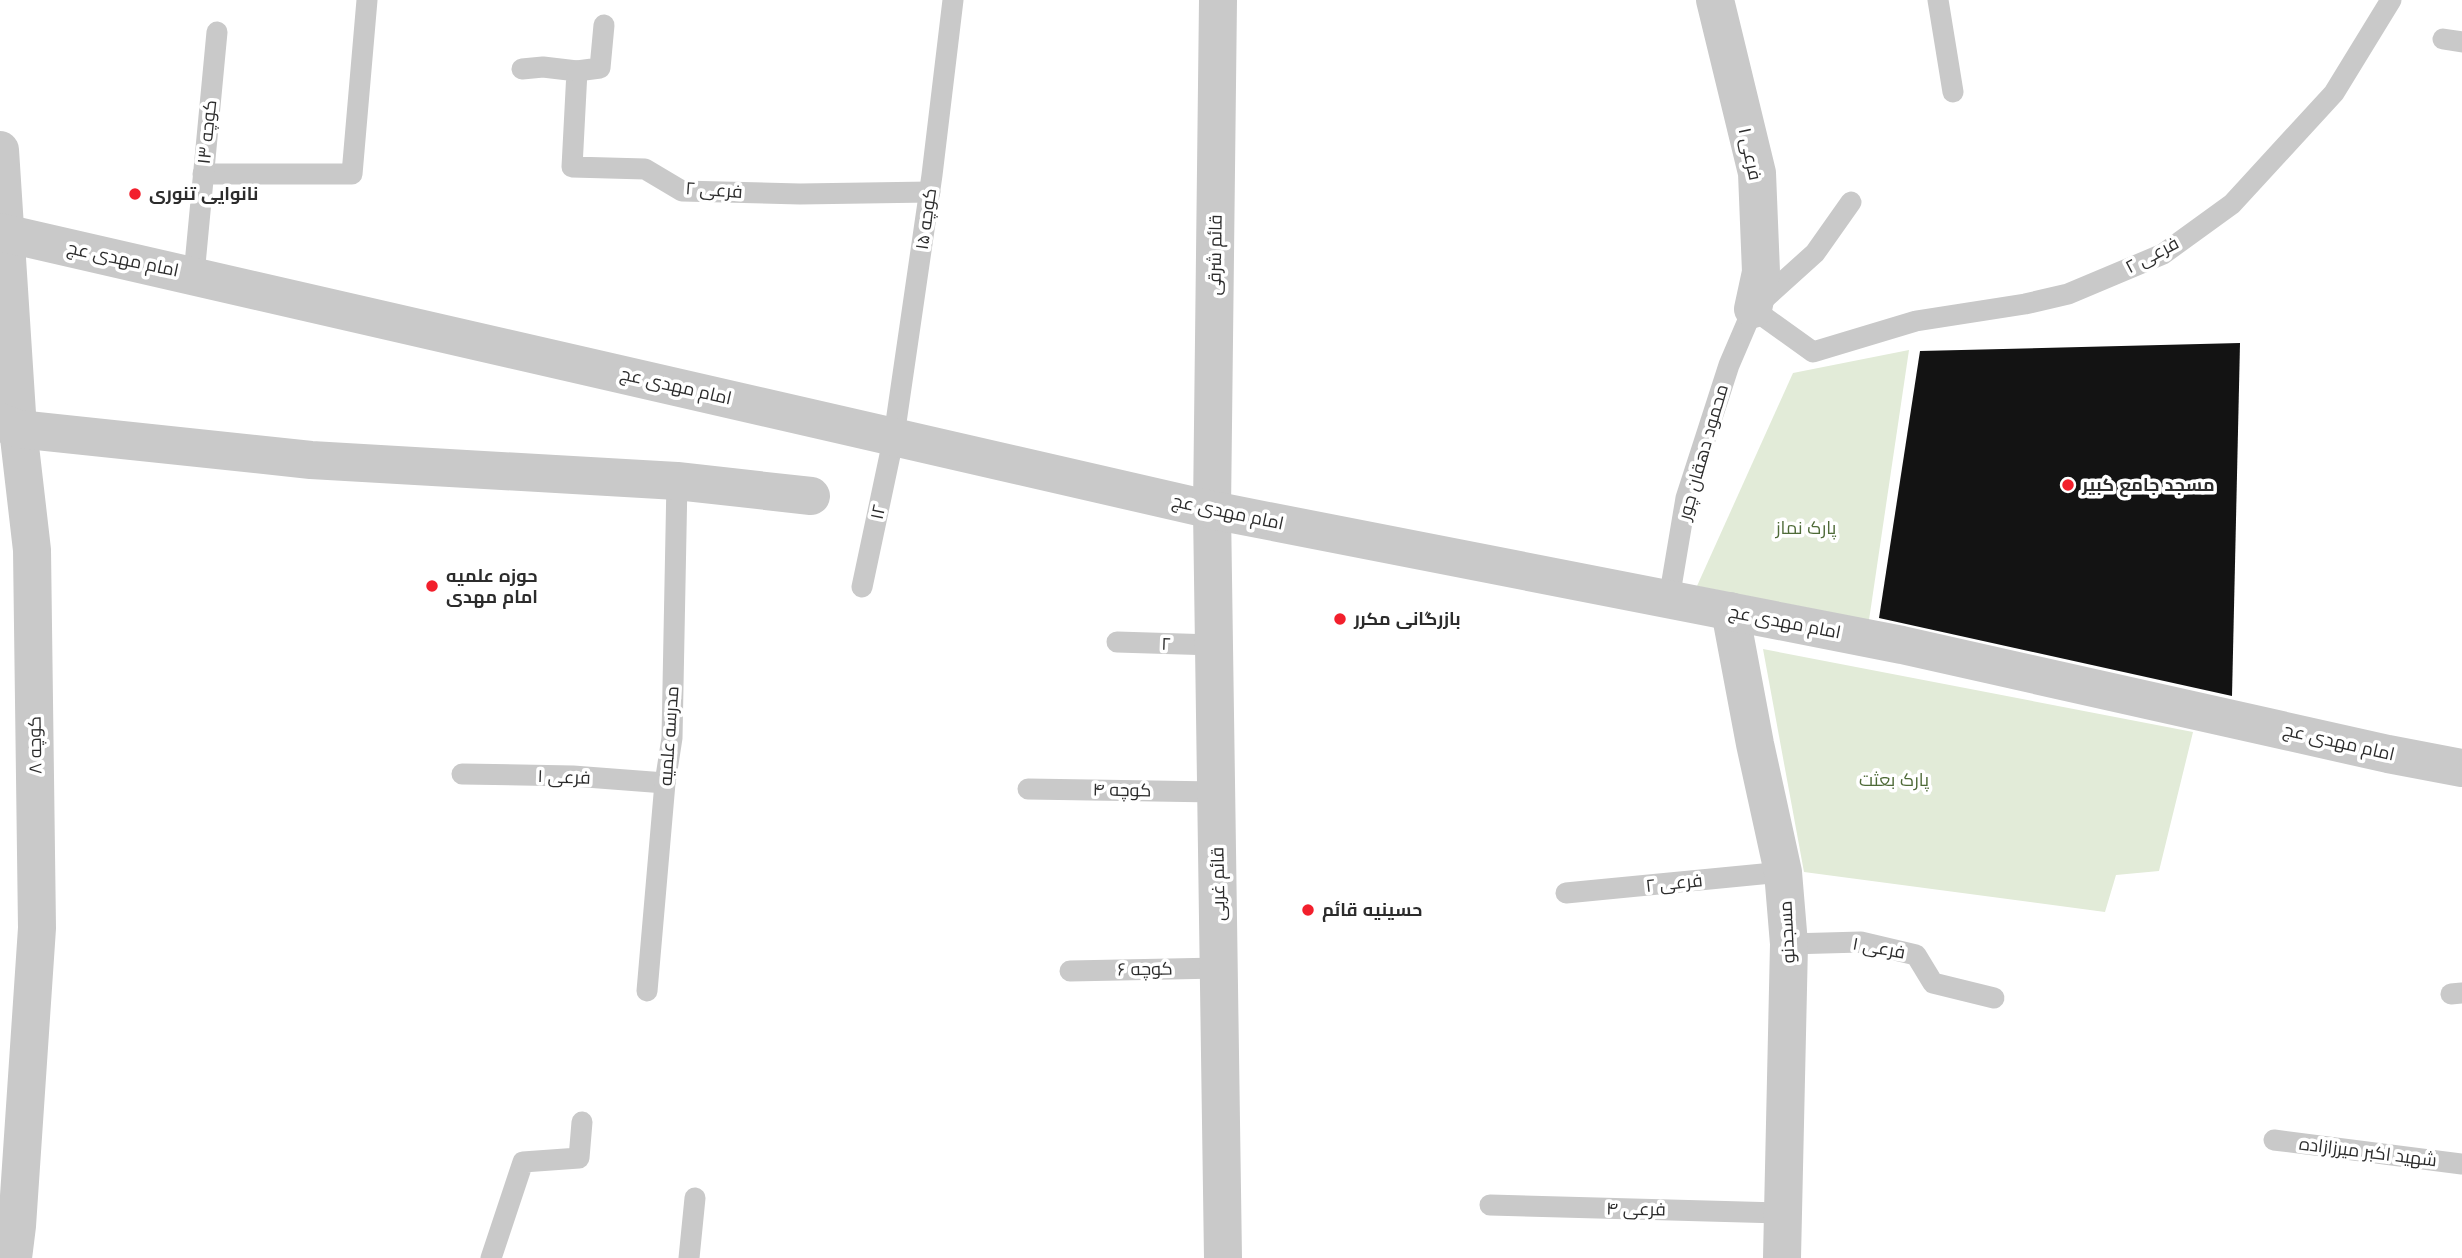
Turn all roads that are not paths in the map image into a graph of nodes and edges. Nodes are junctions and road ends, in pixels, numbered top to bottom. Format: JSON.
{"nodes":[{"id":1,"x":367,"y":0,"type":"edge"},
{"id":2,"x":953,"y":0,"type":"edge"},
{"id":3,"x":1218,"y":0,"type":"edge"},
{"id":4,"x":1715,"y":0,"type":"edge"},
{"id":5,"x":1938,"y":0,"type":"edge"},
{"id":6,"x":2391,"y":0,"type":"edge"},
{"id":7,"x":604,"y":25,"type":"dead end"},
{"id":8,"x":217,"y":32,"type":"dead end"},
{"id":9,"x":522,"y":69,"type":"dead end"},
{"id":10,"x":577,"y":71,"type":"junction"},
{"id":11,"x":1953,"y":92,"type":"dead end"},
{"id":12,"x":0,"y":150,"type":"edge"},
{"id":13,"x":203,"y":174,"type":"junction"},
{"id":14,"x":930,"y":192,"type":"junction"},
{"id":15,"x":1851,"y":202,"type":"dead end"},
{"id":16,"x":2,"y":233,"type":"edge"},
{"id":17,"x":194,"y":275,"type":"junction"},
{"id":18,"x":1753,"y":310,"type":"junction"},
{"id":19,"x":9,"y":426,"type":"edge"},
{"id":20,"x":894,"y":436,"type":"junction"},
{"id":21,"x":677,"y":481,"type":"junction"},
{"id":22,"x":811,"y":496,"type":"dead end"},
{"id":23,"x":1212,"y":510,"type":"junction"},
{"id":24,"x":863,"y":587,"type":"dead end"},
{"id":25,"x":1668,"y":599,"type":"junction"},
{"id":26,"x":1730,"y":611,"type":"junction"},
{"id":27,"x":1117,"y":642,"type":"dead end"},
{"id":28,"x":1214,"y":645,"type":"junction"},
{"id":29,"x":2462,"y":768,"type":"edge"},
{"id":30,"x":462,"y":774,"type":"dead end"},
{"id":31,"x":665,"y":783,"type":"junction"},
{"id":32,"x":1028,"y":789,"type":"dead end"},
{"id":33,"x":1216,"y":792,"type":"junction"},
{"id":34,"x":1783,"y":872,"type":"junction"},
{"id":35,"x":1566,"y":893,"type":"dead end"},
{"id":36,"x":1789,"y":944,"type":"junction"},
{"id":37,"x":1219,"y":968,"type":"junction"},
{"id":38,"x":1070,"y":971,"type":"dead end"},
{"id":39,"x":647,"y":991,"type":"dead end"},
{"id":40,"x":1994,"y":998,"type":"dead end"},
{"id":41,"x":582,"y":1122,"type":"dead end"},
{"id":42,"x":2274,"y":1140,"type":"dead end"},
{"id":43,"x":2462,"y":1164,"type":"edge"},
{"id":44,"x":10,"y":1172,"type":"edge"},
{"id":45,"x":695,"y":1198,"type":"dead end"},
{"id":46,"x":1490,"y":1205,"type":"dead end"},
{"id":47,"x":1782,"y":1213,"type":"junction"},
{"id":48,"x":13,"y":1258,"type":"edge"},
{"id":49,"x":491,"y":1258,"type":"edge"},
{"id":50,"x":689,"y":1258,"type":"edge"},
{"id":51,"x":1223,"y":1258,"type":"edge"},
{"id":52,"x":1783,"y":1258,"type":"edge"}],
"edges":[{"from":1,"to":13,"type":"lane"},
{"from":2,"to":14,"type":"lane","name":"کوچه ۱۵"},
{"from":3,"to":23,"type":"street","name":"قائم شرقی"},
{"from":4,"to":18,"type":"street","name":"فرعی ۱"},
{"from":5,"to":11,"type":"lane"},
{"from":6,"to":18,"type":"lane","name":"فرعی ۲"},
{"from":7,"to":10,"type":"lane"},
{"from":8,"to":13,"type":"lane","name":"کوچه ۱۳"},
{"from":9,"to":10,"type":"lane"},
{"from":10,"to":14,"type":"lane","name":"فرعی ۲"},
{"from":12,"to":16,"type":"street","name":"کوچه ۸"},
{"from":13,"to":17,"type":"lane","name":"کوچه ۱۳"},
{"from":14,"to":20,"type":"lane","name":"کوچه ۱۵"},
{"from":15,"to":18,"type":"lane"},
{"from":16,"to":17,"type":"street","name":"امام مهدی عج"},
{"from":16,"to":19,"type":"street","name":"کوچه ۸"},
{"from":17,"to":20,"type":"street","name":"امام مهدی عج"},
{"from":18,"to":25,"type":"lane","name":"محمود دهقان چور"},
{"from":19,"to":21,"type":"street"},
{"from":19,"to":44,"type":"street","name":"کوچه ۸"},
{"from":20,"to":23,"type":"street","name":"امام مهدی عج"},
{"from":20,"to":24,"type":"lane","name":"۱۲"},
{"from":21,"to":22,"type":"street"},
{"from":21,"to":31,"type":"lane","name":"مدرسه علمیه"},
{"from":23,"to":25,"type":"street","name":"امام مهدی عج"},
{"from":23,"to":28,"type":"street","name":"قائم غربی"},
{"from":25,"to":26,"type":"street","name":"امام مهدی عج"},
{"from":26,"to":29,"type":"street","name":"امام مهدی عج"},
{"from":26,"to":34,"type":"street","name":"مسجدنو"},
{"from":27,"to":28,"type":"lane","name":"۲"},
{"from":28,"to":33,"type":"street","name":"قائم غربی"},
{"from":30,"to":31,"type":"lane","name":"فرعی ۱"},
{"from":31,"to":39,"type":"lane","name":"مدرسه علمیه"},
{"from":32,"to":33,"type":"lane","name":"کوچه ۴"},
{"from":33,"to":37,"type":"street","name":"قائم غربی"},
{"from":34,"to":35,"type":"lane","name":"فرعی ۲"},
{"from":34,"to":36,"type":"street","name":"مسجدنو"},
{"from":36,"to":40,"type":"lane","name":"فرعی ۱"},
{"from":36,"to":47,"type":"street","name":"مسجدنو"},
{"from":37,"to":38,"type":"lane","name":"کوچه ۶"},
{"from":37,"to":51,"type":"street","name":"قائم غربی"},
{"from":41,"to":49,"type":"lane"},
{"from":42,"to":43,"type":"lane","name":"شهید اکبر میرزازاده"},
{"from":44,"to":48,"type":"street","name":"کوچه ۸"},
{"from":45,"to":50,"type":"lane"},
{"from":46,"to":47,"type":"lane","name":"فرعی ۴"},
{"from":47,"to":52,"type":"street","name":"مسجدنو"}]}
